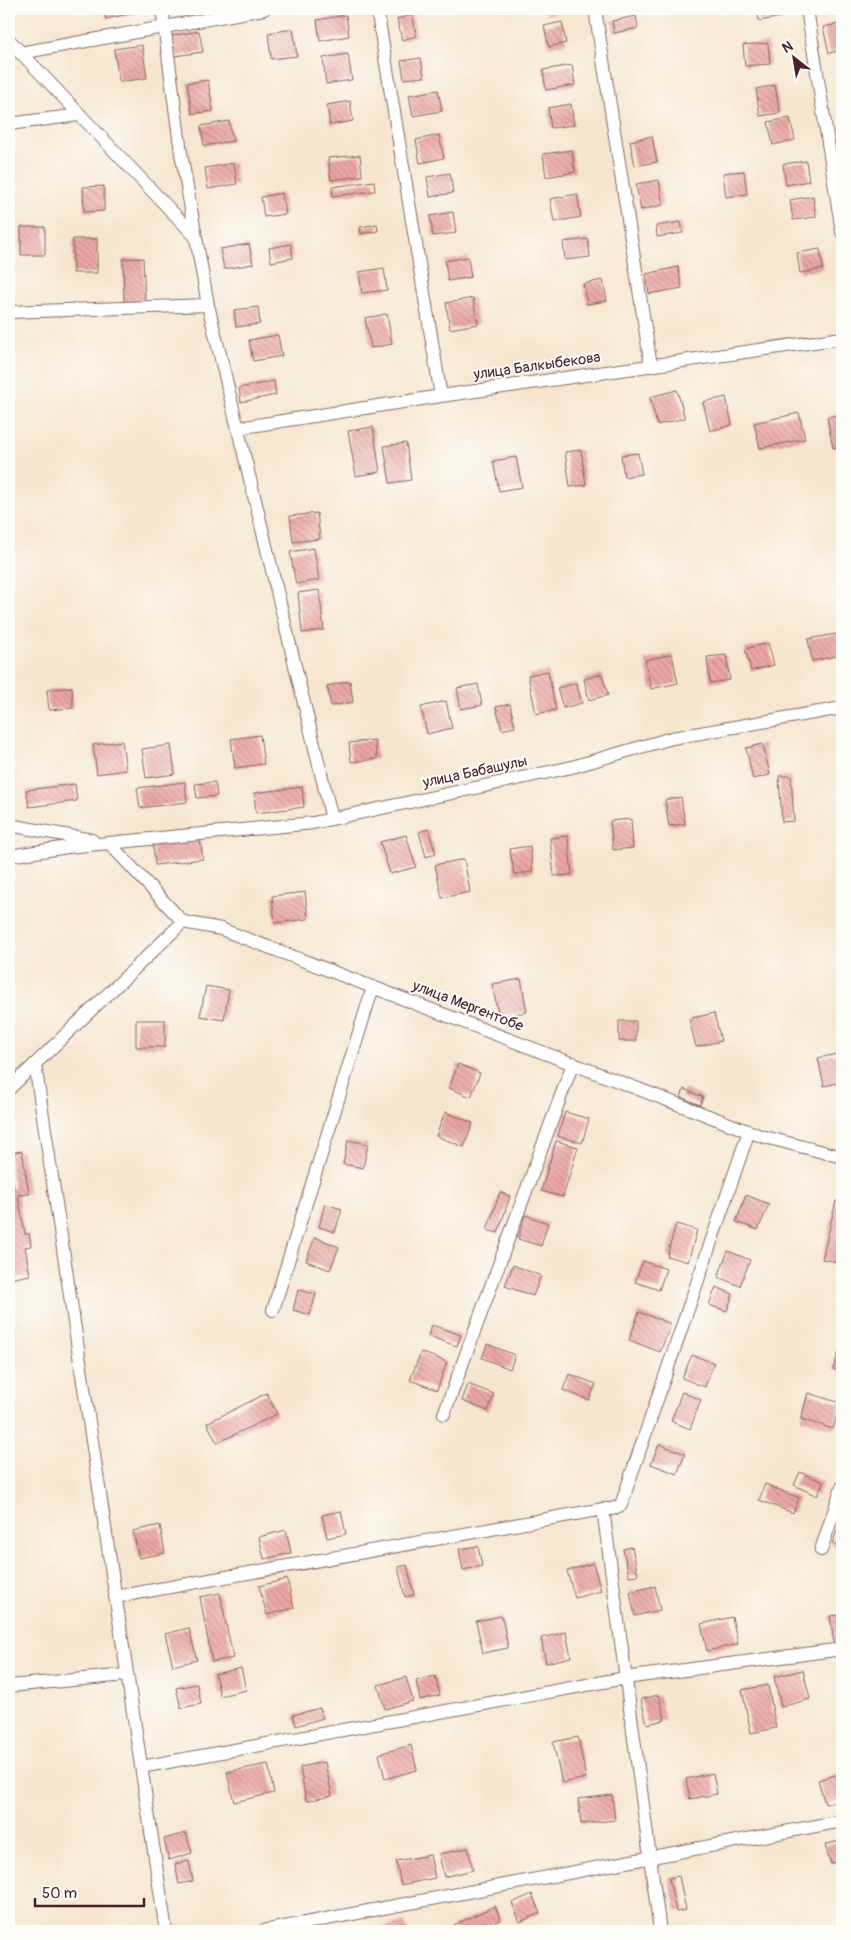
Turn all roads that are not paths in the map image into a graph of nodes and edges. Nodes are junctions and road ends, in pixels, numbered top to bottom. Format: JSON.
{"nodes":[{"id":1,"x":162,"y":9,"type":"edge"},
{"id":2,"x":264,"y":9,"type":"edge"},
{"id":3,"x":377,"y":9,"type":"edge"},
{"id":4,"x":595,"y":9,"type":"edge"},
{"id":5,"x":806,"y":9,"type":"edge"},
{"id":6,"x":165,"y":26,"type":"junction"},
{"id":7,"x":9,"y":40,"type":"edge"},
{"id":8,"x":20,"y":53,"type":"junction"},
{"id":9,"x":79,"y":115,"type":"junction"},
{"id":10,"x":9,"y":124,"type":"edge"},
{"id":11,"x":842,"y":232,"type":"edge"},
{"id":12,"x":196,"y":237,"type":"junction"},
{"id":13,"x":208,"y":305,"type":"junction"},
{"id":14,"x":9,"y":312,"type":"edge"},
{"id":15,"x":842,"y":338,"type":"edge"},
{"id":16,"x":651,"y":366,"type":"junction"},
{"id":17,"x":441,"y":396,"type":"junction"},
{"id":18,"x":238,"y":428,"type":"junction"},
{"id":19,"x":842,"y":708,"type":"edge"},
{"id":20,"x":332,"y":819,"type":"junction"},
{"id":21,"x":9,"y":826,"type":"edge"},
{"id":22,"x":110,"y":843,"type":"junction"},
{"id":23,"x":9,"y":856,"type":"edge"},
{"id":24,"x":183,"y":922,"type":"junction"},
{"id":25,"x":374,"y":987,"type":"junction"},
{"id":26,"x":35,"y":1064,"type":"junction"},
{"id":27,"x":573,"y":1064,"type":"junction"},
{"id":28,"x":9,"y":1089,"type":"edge"},
{"id":29,"x":748,"y":1130,"type":"junction"},
{"id":30,"x":842,"y":1157,"type":"edge"},
{"id":31,"x":274,"y":1310,"type":"dead end"},
{"id":32,"x":444,"y":1414,"type":"dead end"},
{"id":33,"x":842,"y":1487,"type":"edge"},
{"id":34,"x":603,"y":1509,"type":"junction"},
{"id":35,"x":821,"y":1550,"type":"dead end"},
{"id":36,"x":115,"y":1597,"type":"junction"},
{"id":37,"x":842,"y":1649,"type":"edge"},
{"id":38,"x":126,"y":1675,"type":"junction"},
{"id":39,"x":625,"y":1678,"type":"junction"},
{"id":40,"x":9,"y":1686,"type":"edge"},
{"id":41,"x":141,"y":1767,"type":"junction"},
{"id":42,"x":842,"y":1821,"type":"edge"},
{"id":43,"x":650,"y":1858,"type":"junction"},
{"id":44,"x":166,"y":1931,"type":"edge"},
{"id":45,"x":263,"y":1931,"type":"edge"},
{"id":46,"x":660,"y":1931,"type":"edge"}],
"edges":[{"from":1,"to":6,"type":"street"},
{"from":2,"to":6,"type":"street"},
{"from":3,"to":17,"type":"street"},
{"from":4,"to":16,"type":"street"},
{"from":5,"to":11,"type":"street"},
{"from":6,"to":8,"type":"street"},
{"from":6,"to":12,"type":"street"},
{"from":7,"to":8,"type":"street"},
{"from":8,"to":9,"type":"street"},
{"from":9,"to":10,"type":"street"},
{"from":9,"to":12,"type":"street"},
{"from":12,"to":13,"type":"street"},
{"from":13,"to":14,"type":"street"},
{"from":13,"to":18,"type":"street"},
{"from":15,"to":16,"type":"street","name":"улица Балкыбекова"},
{"from":16,"to":17,"type":"street","name":"улица Балкыбекова"},
{"from":17,"to":18,"type":"street","name":"улица Балкыбекова"},
{"from":18,"to":20,"type":"street"},
{"from":19,"to":20,"type":"street","name":"улица Бабашулы"},
{"from":20,"to":22,"type":"street","name":"улица Бабашулы"},
{"from":21,"to":22,"type":"street"},
{"from":22,"to":23,"type":"street"},
{"from":22,"to":24,"type":"street"},
{"from":24,"to":25,"type":"street","name":"улица Мергентобе"},
{"from":24,"to":26,"type":"street"},
{"from":25,"to":27,"type":"street","name":"улица Мергентобе"},
{"from":25,"to":31,"type":"street"},
{"from":26,"to":28,"type":"street"},
{"from":26,"to":36,"type":"street"},
{"from":27,"to":29,"type":"street","name":"улица Мергентобе"},
{"from":27,"to":32,"type":"street"},
{"from":29,"to":30,"type":"street","name":"улица Мергентобе"},
{"from":29,"to":34,"type":"street"},
{"from":33,"to":35,"type":"street"},
{"from":34,"to":36,"type":"street"},
{"from":34,"to":39,"type":"street"},
{"from":36,"to":38,"type":"street"},
{"from":37,"to":39,"type":"street"},
{"from":38,"to":40,"type":"street"},
{"from":38,"to":41,"type":"street"},
{"from":39,"to":41,"type":"street"},
{"from":39,"to":43,"type":"street"},
{"from":41,"to":44,"type":"street"},
{"from":42,"to":43,"type":"street"},
{"from":43,"to":45,"type":"street"},
{"from":43,"to":46,"type":"street"}]}
